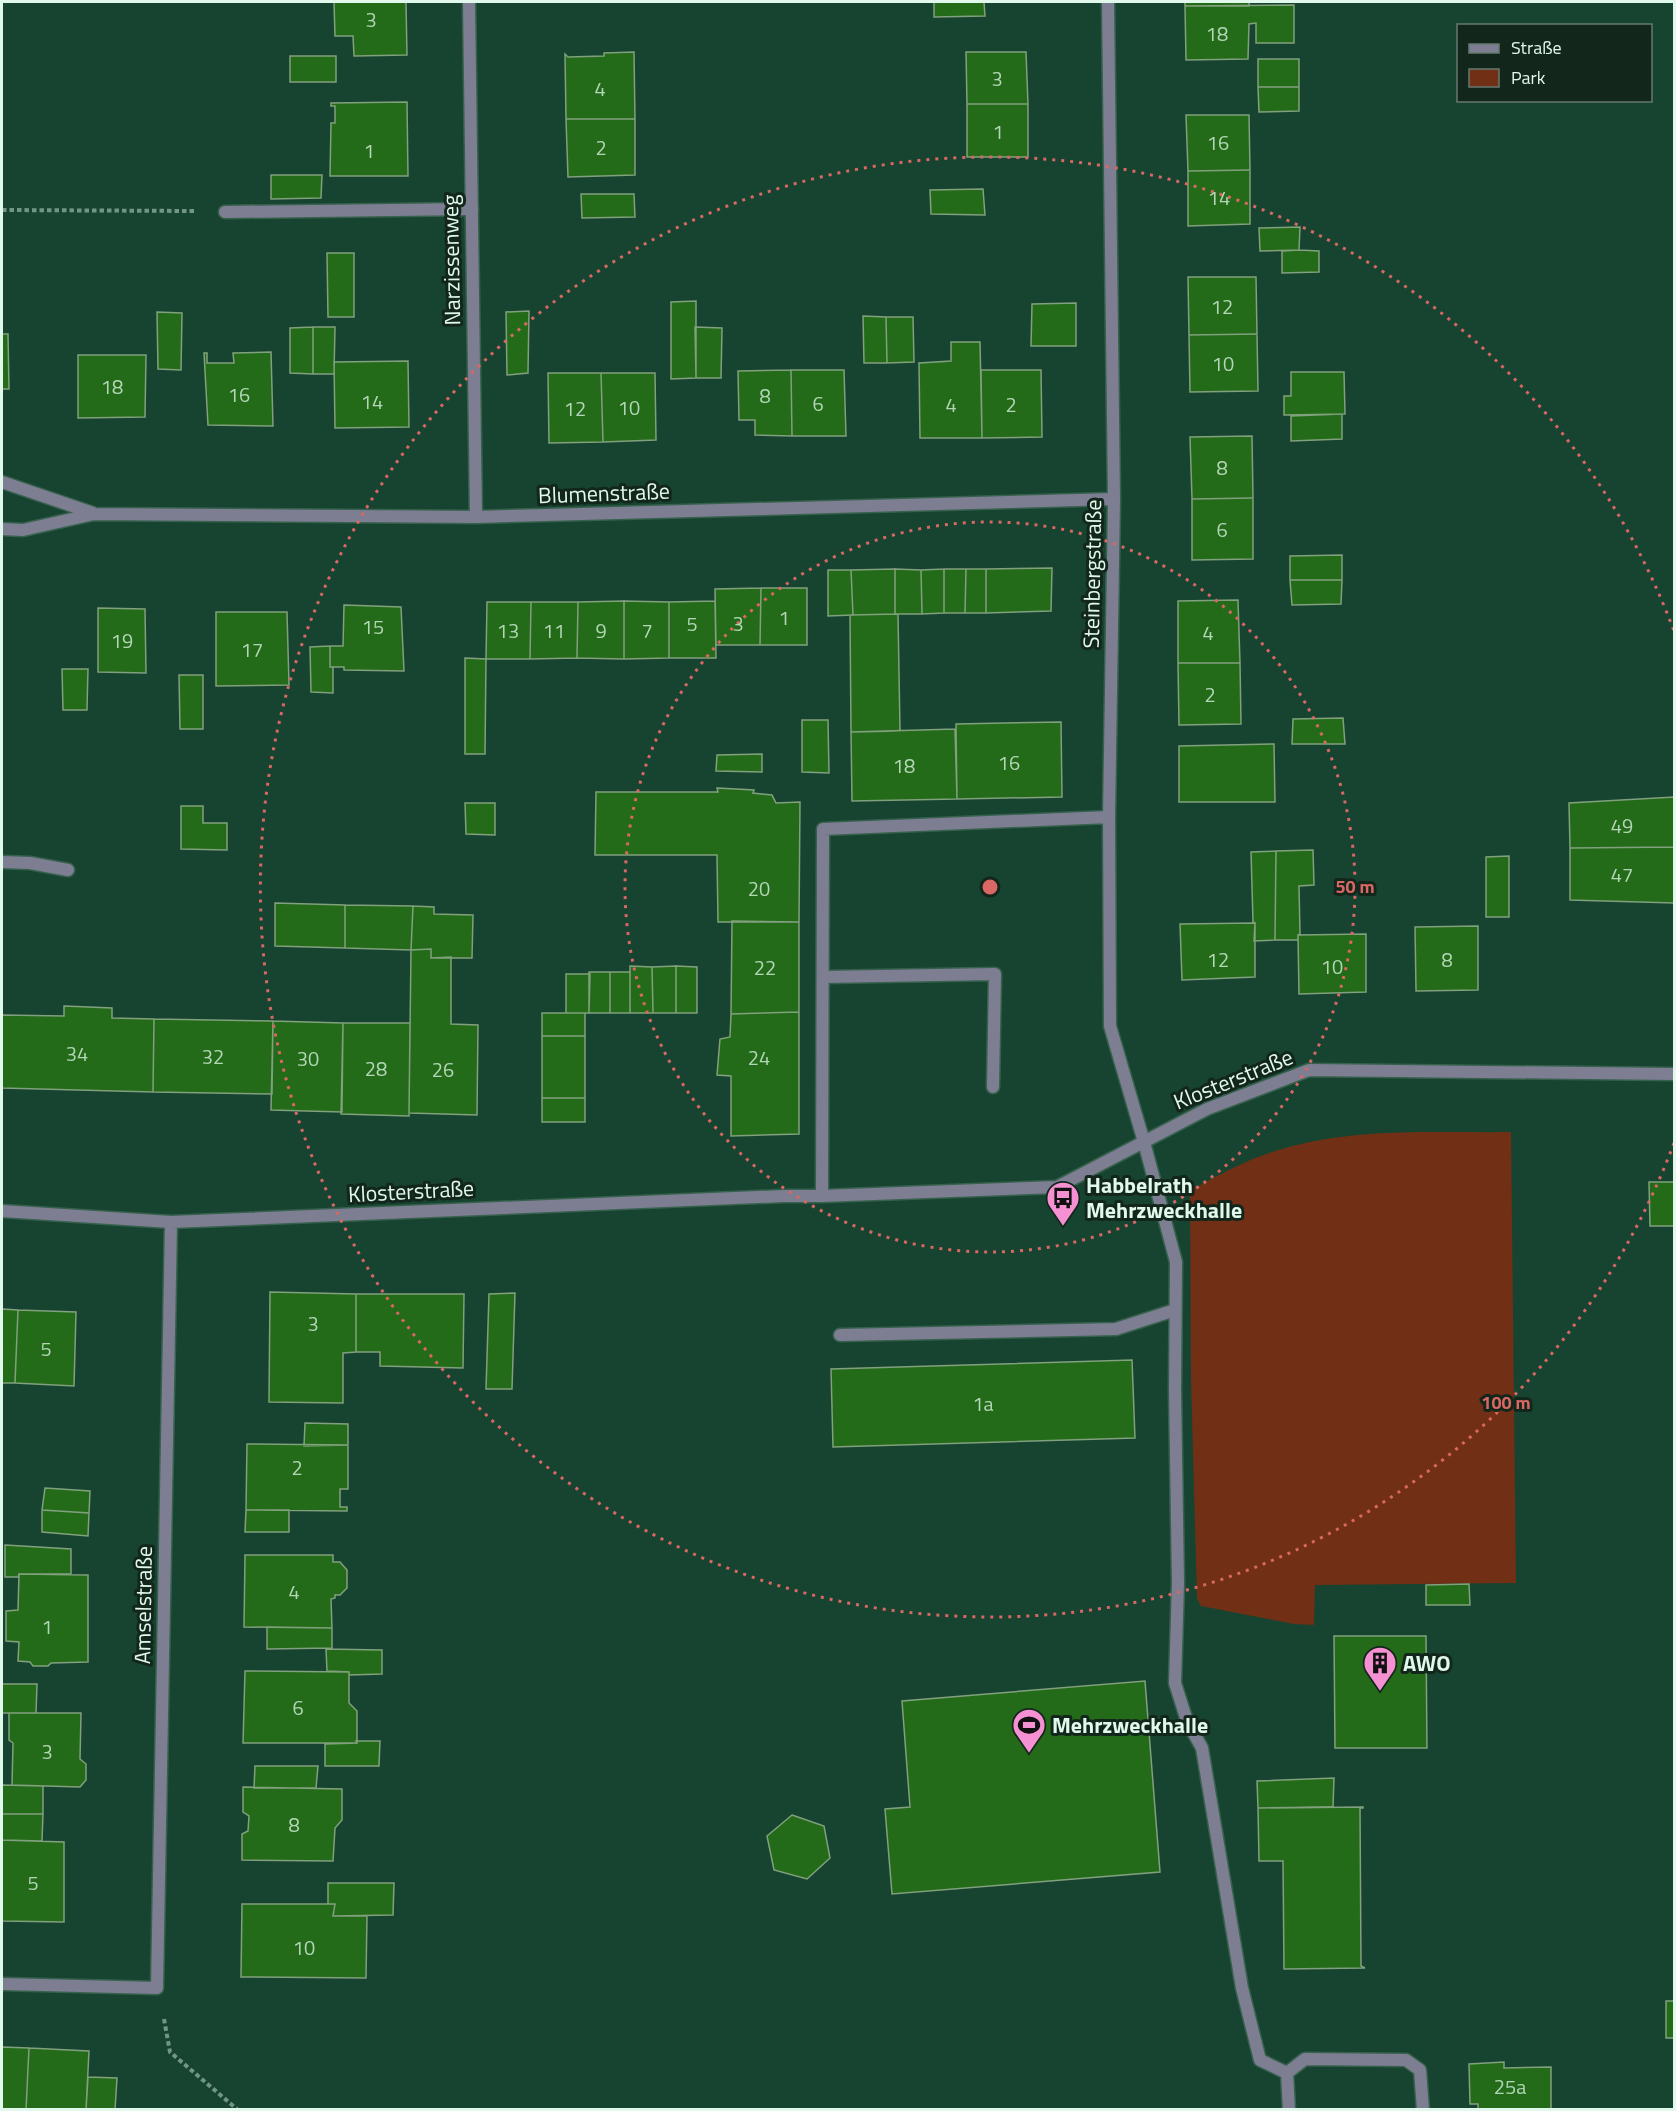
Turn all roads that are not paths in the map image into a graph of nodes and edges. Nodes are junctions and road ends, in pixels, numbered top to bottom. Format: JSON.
{"nodes":[{"id":1,"x":469,"y":2,"type":"edge"},
{"id":2,"x":1108,"y":2,"type":"edge"},
{"id":3,"x":471,"y":209,"type":"junction"},
{"id":4,"x":225,"y":212,"type":"road end"},
{"id":5,"x":2,"y":482,"type":"edge"},
{"id":6,"x":1114,"y":499,"type":"junction"},
{"id":7,"x":94,"y":513,"type":"junction"},
{"id":8,"x":476,"y":517,"type":"junction"},
{"id":9,"x":2,"y":529,"type":"edge"},
{"id":10,"x":1109,"y":818,"type":"junction"},
{"id":11,"x":2,"y":862,"type":"edge"},
{"id":12,"x":68,"y":870,"type":"dead end"},
{"id":13,"x":824,"y":977,"type":"junction"},
{"id":14,"x":1674,"y":1074,"type":"edge"},
{"id":15,"x":993,"y":1087,"type":"dead end"},
{"id":16,"x":1144,"y":1142,"type":"junction"},
{"id":17,"x":822,"y":1196,"type":"junction"},
{"id":18,"x":2,"y":1211,"type":"edge"},
{"id":19,"x":171,"y":1222,"type":"junction"},
{"id":20,"x":1175,"y":1310,"type":"junction"},
{"id":21,"x":840,"y":1335,"type":"dead end"},
{"id":22,"x":2,"y":1984,"type":"edge"},
{"id":23,"x":1287,"y":2073,"type":"junction"},
{"id":24,"x":1289,"y":2109,"type":"edge"},
{"id":25,"x":1423,"y":2109,"type":"edge"}],
"edges":[{"from":1,"to":3,"type":"street","name":"Narzissenweg"},
{"from":2,"to":6,"type":"street","name":"Steinbergstraße"},
{"from":3,"to":4,"type":"street"},
{"from":3,"to":8,"type":"street","name":"Narzissenweg"},
{"from":5,"to":7,"type":"street","name":"Blumenstraße"},
{"from":6,"to":8,"type":"street","name":"Blumenstraße"},
{"from":6,"to":10,"type":"street","name":"Steinbergstraße"},
{"from":7,"to":8,"type":"street","name":"Blumenstraße"},
{"from":7,"to":9,"type":"street","name":"Blumenstraße"},
{"from":10,"to":13,"type":"street"},
{"from":10,"to":16,"type":"street","name":"Steinbergstraße"},
{"from":11,"to":12,"type":"street"},
{"from":13,"to":15,"type":"street"},
{"from":13,"to":17,"type":"street"},
{"from":14,"to":16,"type":"street","name":"Klosterstraße"},
{"from":16,"to":17,"type":"street","name":"Klosterstraße"},
{"from":16,"to":20,"type":"street","name":"Steinbergstraße"},
{"from":17,"to":19,"type":"street","name":"Klosterstraße"},
{"from":18,"to":19,"type":"street","name":"Klosterstraße"},
{"from":19,"to":22,"type":"street","name":"Amselstraße"},
{"from":20,"to":21,"type":"street"},
{"from":20,"to":23,"type":"street","name":"Steinbergstraße"},
{"from":23,"to":24,"type":"street"},
{"from":23,"to":25,"type":"street"}]}
